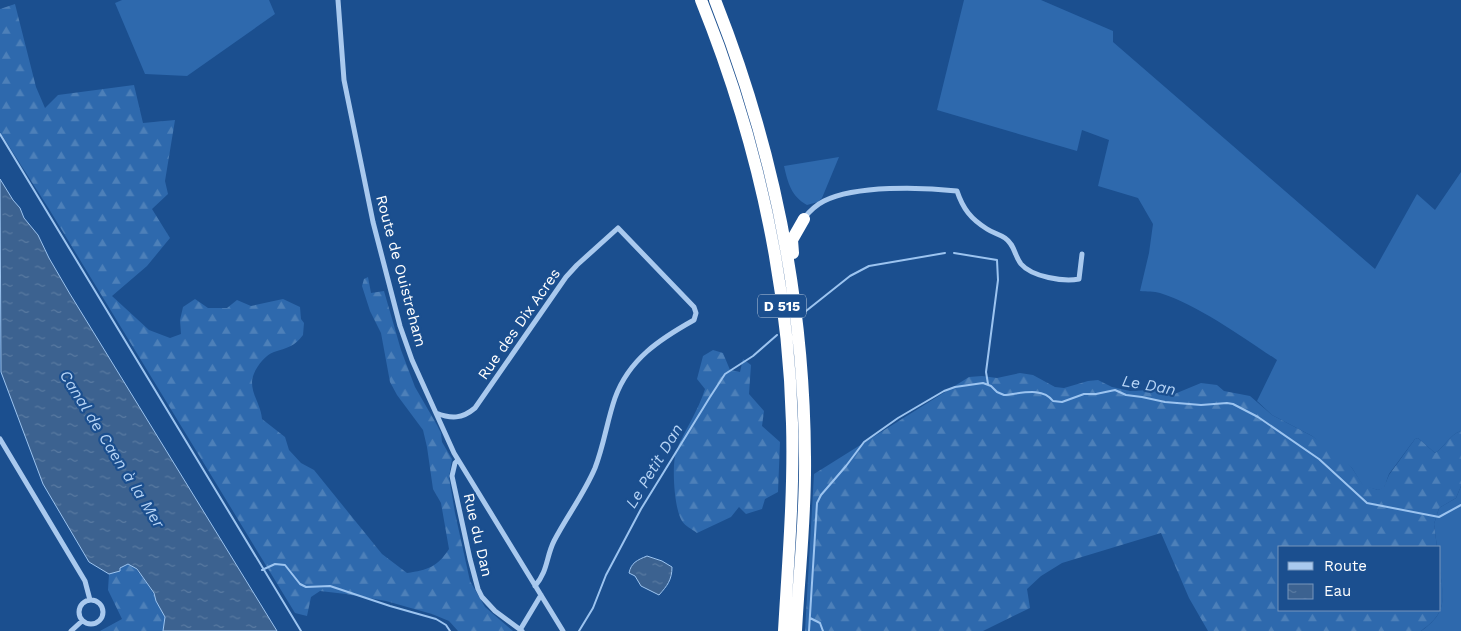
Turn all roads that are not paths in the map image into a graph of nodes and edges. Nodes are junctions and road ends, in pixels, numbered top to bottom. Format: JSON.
{"nodes":[{"id":1,"x":338,"y":0,"type":"edge"},
{"id":2,"x":701,"y":0,"type":"edge"},
{"id":3,"x":715,"y":0,"type":"edge"},
{"id":4,"x":779,"y":207,"type":"junction"},
{"id":5,"x":804,"y":218,"type":"junction"},
{"id":6,"x":1082,"y":254,"type":"dead end"},
{"id":7,"x":789,"y":264,"type":"junction"},
{"id":8,"x":436,"y":413,"type":"junction"},
{"id":9,"x":0,"y":439,"type":"edge"},
{"id":10,"x":458,"y":460,"type":"junction"},
{"id":11,"x":535,"y":586,"type":"junction"},
{"id":12,"x":541,"y":595,"type":"junction"},
{"id":13,"x":90,"y":600,"type":"junction"},
{"id":14,"x":82,"y":621,"type":"junction"},
{"id":15,"x":784,"y":628,"type":"edge"},
{"id":16,"x":521,"y":630,"type":"edge"},
{"id":17,"x":72,"y":631,"type":"edge"},
{"id":18,"x":563,"y":631,"type":"edge"},
{"id":19,"x":796,"y":631,"type":"edge"}],
"edges":[{"from":1,"to":8,"type":"street","name":"Route de Ouistreham"},
{"from":2,"to":15,"type":"highway","number":"D 515"},
{"from":3,"to":4,"type":"highway","number":"D 515"},
{"from":4,"to":5,"type":"highway"},
{"from":4,"to":7,"type":"highway","number":"D 515"},
{"from":5,"to":6,"type":"street"},
{"from":5,"to":7,"type":"highway"},
{"from":7,"to":19,"type":"highway","number":"D 515"},
{"from":8,"to":10,"type":"street","name":"Route de Ouistreham"},
{"from":8,"to":11,"type":"street","name":"Rue des Dix Acres"},
{"from":9,"to":13,"type":"street"},
{"from":10,"to":11,"type":"street","name":"Route de Ouistreham"},
{"from":10,"to":16,"type":"street","name":"Rue du Dan"},
{"from":11,"to":12,"type":"street","name":"Route de Ouistreham"},
{"from":12,"to":16,"type":"street","name":"Rue du Dan"},
{"from":12,"to":18,"type":"street","name":"Route de Ouistreham"},
{"from":13,"to":14,"type":"street"},
{"from":13,"to":14,"type":"street"},
{"from":14,"to":17,"type":"street"}]}
